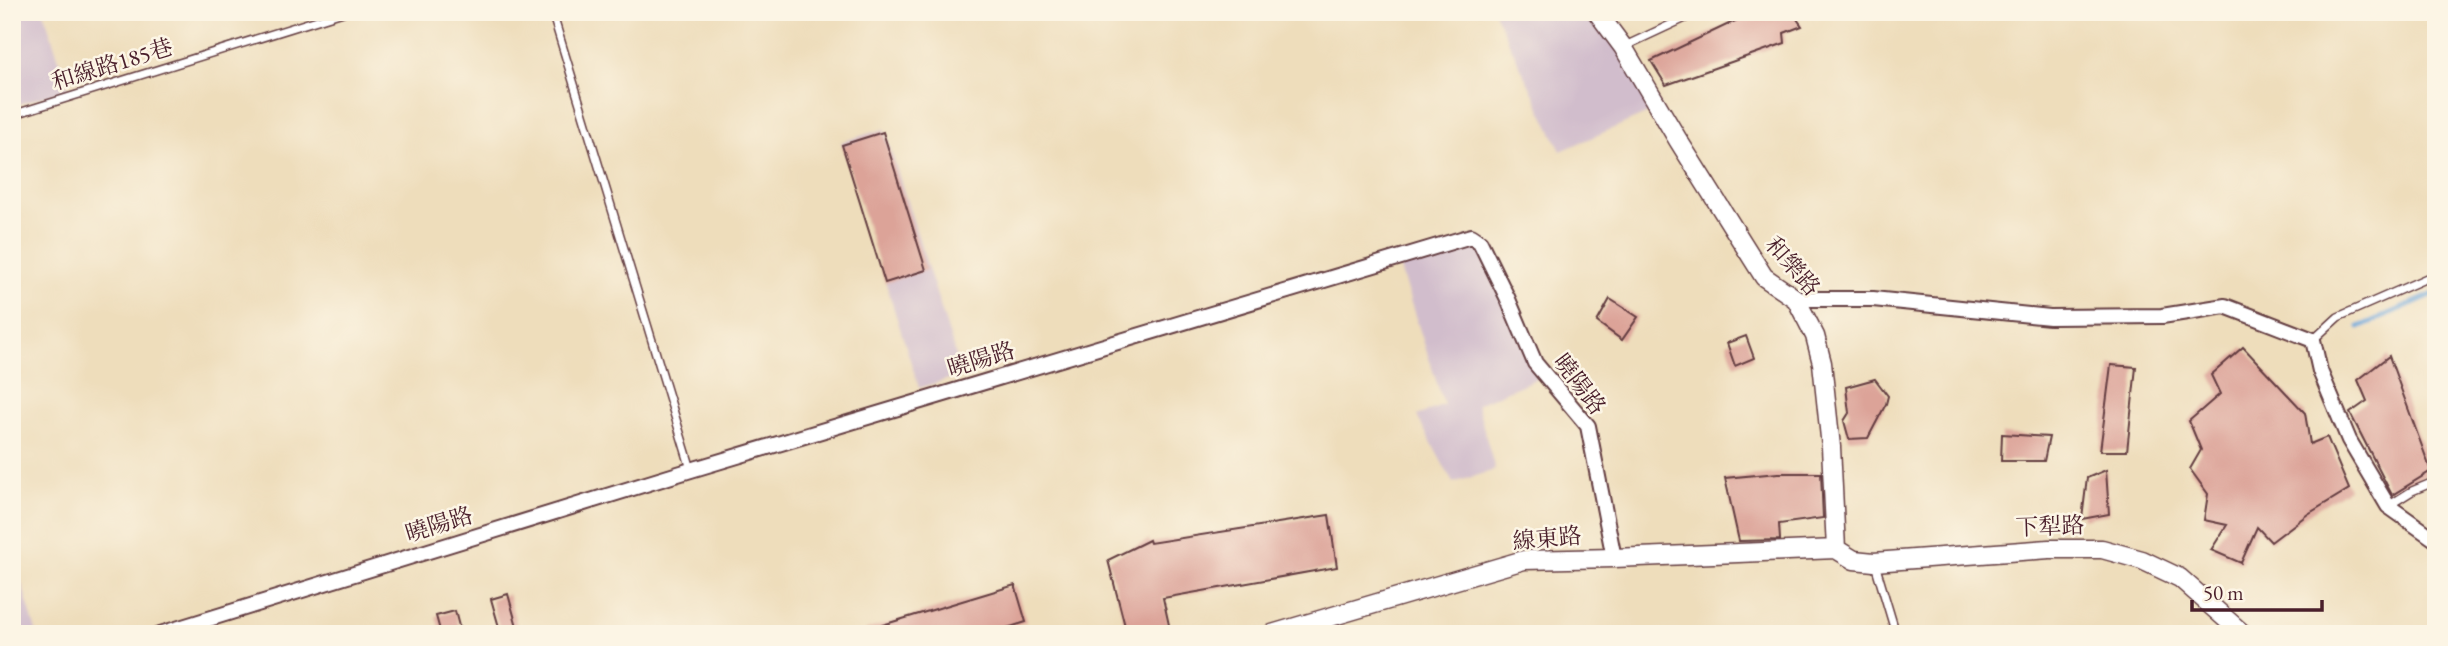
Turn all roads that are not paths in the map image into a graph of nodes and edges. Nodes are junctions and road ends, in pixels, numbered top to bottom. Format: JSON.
{"nodes":[{"id":1,"x":343,"y":12,"type":"edge"},
{"id":2,"x":552,"y":12,"type":"edge"},
{"id":3,"x":1597,"y":12,"type":"edge"},
{"id":4,"x":1698,"y":12,"type":"edge"},
{"id":5,"x":1623,"y":47,"type":"junction"},
{"id":6,"x":12,"y":115,"type":"edge"},
{"id":7,"x":2436,"y":274,"type":"edge"},
{"id":8,"x":1796,"y":299,"type":"junction"},
{"id":9,"x":2313,"y":340,"type":"junction"},
{"id":10,"x":691,"y":470,"type":"junction"},
{"id":11,"x":2436,"y":481,"type":"edge"},
{"id":12,"x":2388,"y":506,"type":"junction"},
{"id":13,"x":2436,"y":540,"type":"edge"},
{"id":14,"x":1836,"y":549,"type":"junction"},
{"id":15,"x":1614,"y":558,"type":"junction"},
{"id":16,"x":1874,"y":562,"type":"junction"},
{"id":17,"x":160,"y":634,"type":"edge"},
{"id":18,"x":1272,"y":634,"type":"edge"},
{"id":19,"x":1896,"y":634,"type":"edge"},
{"id":20,"x":2243,"y":634,"type":"edge"}],
"edges":[{"from":1,"to":6,"type":"lane","name":"和線路185巷"},
{"from":2,"to":10,"type":"lane"},
{"from":3,"to":5,"type":"street","name":"和樂路"},
{"from":4,"to":5,"type":"lane"},
{"from":5,"to":8,"type":"street","name":"和樂路"},
{"from":7,"to":9,"type":"lane"},
{"from":8,"to":9,"type":"street"},
{"from":8,"to":14,"type":"street","name":"和樂路"},
{"from":9,"to":12,"type":"street"},
{"from":10,"to":15,"type":"street","name":"曉陽路"},
{"from":10,"to":17,"type":"street","name":"曉陽路"},
{"from":11,"to":12,"type":"lane"},
{"from":12,"to":13,"type":"street"},
{"from":14,"to":15,"type":"street","name":"線東路"},
{"from":14,"to":16,"type":"street","name":"下犁路"},
{"from":15,"to":18,"type":"street","name":"線東路"},
{"from":16,"to":19,"type":"lane"},
{"from":16,"to":20,"type":"street","name":"下犁路"}]}
